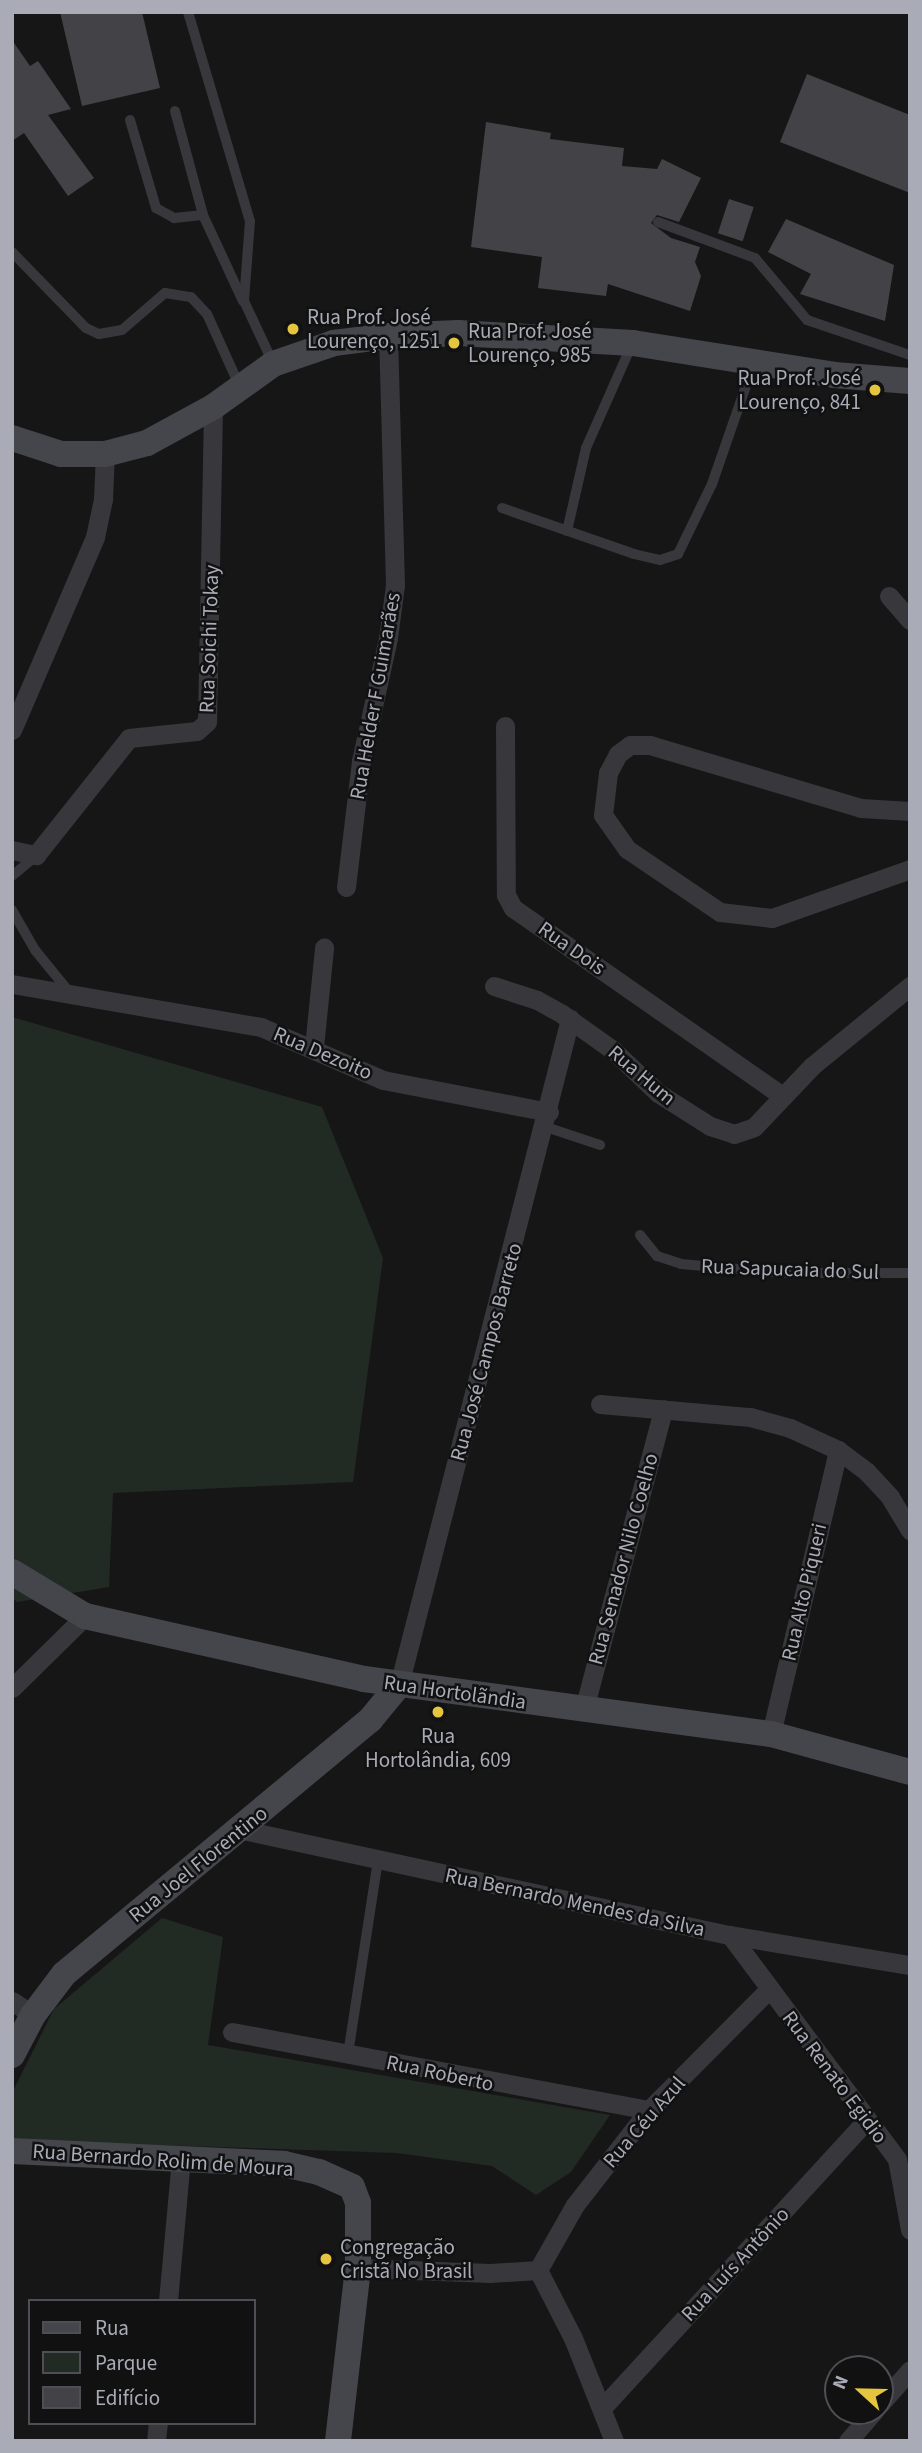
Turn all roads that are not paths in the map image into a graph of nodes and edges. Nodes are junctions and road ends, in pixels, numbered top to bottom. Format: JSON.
{"nodes":[{"id":1,"x":188,"y":12,"type":"edge"},
{"id":2,"x":175,"y":111,"type":"dead end"},
{"id":3,"x":130,"y":120,"type":"dead end"},
{"id":4,"x":203,"y":215,"type":"junction"},
{"id":5,"x":658,"y":222,"type":"dead end"},
{"id":6,"x":12,"y":252,"type":"edge"},
{"id":7,"x":244,"y":301,"type":"junction"},
{"id":8,"x":388,"y":335,"type":"junction"},
{"id":9,"x":633,"y":343,"type":"junction"},
{"id":10,"x":910,"y":355,"type":"edge"},
{"id":11,"x":755,"y":361,"type":"junction"},
{"id":12,"x":273,"y":363,"type":"junction"},
{"id":13,"x":910,"y":381,"type":"edge"},
{"id":14,"x":240,"y":388,"type":"junction"},
{"id":15,"x":213,"y":407,"type":"junction"},
{"id":16,"x":12,"y":438,"type":"edge"},
{"id":17,"x":104,"y":454,"type":"junction"},
{"id":18,"x":502,"y":508,"type":"dead end"},
{"id":19,"x":566,"y":531,"type":"junction"},
{"id":20,"x":889,"y":596,"type":"dead end"},
{"id":21,"x":910,"y":620,"type":"edge"},
{"id":22,"x":505,"y":726,"type":"dead end"},
{"id":23,"x":12,"y":730,"type":"edge"},
{"id":24,"x":909,"y":813,"type":"edge"},
{"id":25,"x":12,"y":850,"type":"edge"},
{"id":26,"x":36,"y":855,"type":"junction"},
{"id":27,"x":910,"y":869,"type":"edge"},
{"id":28,"x":12,"y":876,"type":"edge"},
{"id":29,"x":346,"y":887,"type":"dead end"},
{"id":30,"x":12,"y":911,"type":"edge"},
{"id":31,"x":324,"y":948,"type":"dead end"},
{"id":32,"x":12,"y":984,"type":"edge"},
{"id":33,"x":494,"y":986,"type":"dead end"},
{"id":34,"x":910,"y":986,"type":"edge"},
{"id":35,"x":73,"y":996,"type":"junction"},
{"id":36,"x":570,"y":1019,"type":"junction"},
{"id":37,"x":314,"y":1046,"type":"junction"},
{"id":38,"x":781,"y":1096,"type":"junction"},
{"id":39,"x":547,"y":1119,"type":"junction"},
{"id":40,"x":600,"y":1145,"type":"dead end"},
{"id":41,"x":640,"y":1235,"type":"dead end"},
{"id":42,"x":910,"y":1273,"type":"edge"},
{"id":43,"x":600,"y":1404,"type":"dead end"},
{"id":44,"x":663,"y":1409,"type":"junction"},
{"id":45,"x":838,"y":1450,"type":"junction"},
{"id":46,"x":910,"y":1530,"type":"edge"},
{"id":47,"x":12,"y":1572,"type":"edge"},
{"id":48,"x":85,"y":1616,"type":"junction"},
{"id":49,"x":399,"y":1685,"type":"junction"},
{"id":50,"x":12,"y":1688,"type":"edge"},
{"id":51,"x":584,"y":1709,"type":"junction"},
{"id":52,"x":771,"y":1734,"type":"junction"},
{"id":53,"x":910,"y":1772,"type":"edge"},
{"id":54,"x":243,"y":1830,"type":"junction"},
{"id":55,"x":377,"y":1860,"type":"junction"},
{"id":56,"x":730,"y":1935,"type":"junction"},
{"id":57,"x":910,"y":1965,"type":"edge"},
{"id":58,"x":768,"y":1990,"type":"junction"},
{"id":59,"x":23,"y":2008,"type":"edge"},
{"id":60,"x":232,"y":2032,"type":"dead end"},
{"id":61,"x":348,"y":2054,"type":"junction"},
{"id":62,"x":12,"y":2055,"type":"edge"},
{"id":63,"x":649,"y":2110,"type":"junction"},
{"id":64,"x":867,"y":2120,"type":"junction"},
{"id":65,"x":12,"y":2151,"type":"edge"},
{"id":66,"x":181,"y":2157,"type":"junction"},
{"id":67,"x":904,"y":2160,"type":"edge"},
{"id":68,"x":910,"y":2231,"type":"edge"},
{"id":69,"x":358,"y":2268,"type":"junction"},
{"id":70,"x":538,"y":2270,"type":"junction"},
{"id":71,"x":168,"y":2299,"type":"edge"},
{"id":72,"x":910,"y":2370,"type":"edge"},
{"id":73,"x":894,"y":2388,"type":"edge"},
{"id":74,"x":602,"y":2408,"type":"junction"},
{"id":75,"x":862,"y":2425,"type":"edge"},
{"id":76,"x":338,"y":2441,"type":"edge"},
{"id":77,"x":614,"y":2441,"type":"edge"},
{"id":78,"x":848,"y":2441,"type":"edge"}],
"edges":[{"from":1,"to":7,"type":"lane"},
{"from":2,"to":4,"type":"lane"},
{"from":3,"to":4,"type":"lane"},
{"from":4,"to":7,"type":"lane"},
{"from":5,"to":10,"type":"lane"},
{"from":6,"to":14,"type":"lane"},
{"from":7,"to":12,"type":"lane"},
{"from":8,"to":9,"type":"street"},
{"from":8,"to":12,"type":"street"},
{"from":8,"to":29,"type":"street","name":"Rua Helder F Guimarães"},
{"from":9,"to":11,"type":"street"},
{"from":9,"to":19,"type":"lane"},
{"from":11,"to":13,"type":"street"},
{"from":11,"to":19,"type":"lane"},
{"from":12,"to":14,"type":"street"},
{"from":14,"to":15,"type":"street"},
{"from":15,"to":17,"type":"street"},
{"from":15,"to":26,"type":"street","name":"Rua Soichi Tokay"},
{"from":16,"to":17,"type":"street"},
{"from":17,"to":23,"type":"street"},
{"from":18,"to":19,"type":"lane"},
{"from":20,"to":21,"type":"street"},
{"from":22,"to":38,"type":"street","name":"Rua Dois"},
{"from":24,"to":27,"type":"street"},
{"from":25,"to":26,"type":"street"},
{"from":26,"to":28,"type":"lane"},
{"from":30,"to":35,"type":"lane"},
{"from":31,"to":37,"type":"street"},
{"from":32,"to":35,"type":"street","name":"Rua Dezoito"},
{"from":33,"to":36,"type":"street","name":"Rua Hum"},
{"from":34,"to":38,"type":"street","name":"Rua Hum"},
{"from":35,"to":37,"type":"street","name":"Rua Dezoito"},
{"from":36,"to":38,"type":"street","name":"Rua Hum"},
{"from":36,"to":39,"type":"street","name":"Rua José Campos Barreto"},
{"from":37,"to":39,"type":"street","name":"Rua Dezoito"},
{"from":39,"to":40,"type":"lane"},
{"from":39,"to":49,"type":"street","name":"Rua José Campos Barreto"},
{"from":41,"to":42,"type":"lane","name":"Rua Sapucaia do Sul"},
{"from":43,"to":44,"type":"street"},
{"from":44,"to":45,"type":"street"},
{"from":44,"to":51,"type":"street","name":"Rua Senador Nilo Coelho"},
{"from":45,"to":46,"type":"street"},
{"from":45,"to":52,"type":"street","name":"Rua Alto Piqueri"},
{"from":47,"to":48,"type":"street","name":"Rua Hortolãndia"},
{"from":48,"to":49,"type":"street","name":"Rua Hortolãndia"},
{"from":48,"to":50,"type":"street"},
{"from":49,"to":51,"type":"street","name":"Rua Hortolãndia"},
{"from":49,"to":54,"type":"street","name":"Rua Joel Florentino"},
{"from":51,"to":52,"type":"street","name":"Rua Hortolãndia"},
{"from":52,"to":53,"type":"street","name":"Rua Hortolãndia"},
{"from":54,"to":55,"type":"street","name":"Rua Bernardo Mendes da Silva"},
{"from":54,"to":59,"type":"street","name":"Rua Joel Florentino"},
{"from":55,"to":56,"type":"street","name":"Rua Bernardo Mendes da Silva"},
{"from":55,"to":61,"type":"lane"},
{"from":56,"to":57,"type":"street","name":"Rua Bernardo Mendes da Silva"},
{"from":56,"to":58,"type":"street","name":"Rua Renato Egidio"},
{"from":58,"to":63,"type":"street","name":"Rua Céu Azul"},
{"from":58,"to":64,"type":"street","name":"Rua Renato Egidio"},
{"from":59,"to":62,"type":"street","name":"Rua Joel Florentino"},
{"from":60,"to":61,"type":"street","name":"Rua Roberto"},
{"from":61,"to":63,"type":"street","name":"Rua Roberto"},
{"from":63,"to":70,"type":"street","name":"Rua Céu Azul"},
{"from":64,"to":67,"type":"street","name":"Rua Renato Egidio"},
{"from":64,"to":74,"type":"street","name":"Rua Luís Antônio"},
{"from":65,"to":66,"type":"street","name":"Rua Bernardo Rolim de Moura"},
{"from":66,"to":69,"type":"street","name":"Rua Bernardo Rolim de Moura"},
{"from":66,"to":71,"type":"street"},
{"from":67,"to":68,"type":"street","name":"Rua Renato Egidio"},
{"from":69,"to":70,"type":"street"},
{"from":69,"to":76,"type":"street"},
{"from":70,"to":74,"type":"street"},
{"from":72,"to":73,"type":"street"},
{"from":74,"to":77,"type":"street"},
{"from":75,"to":78,"type":"street"}]}
